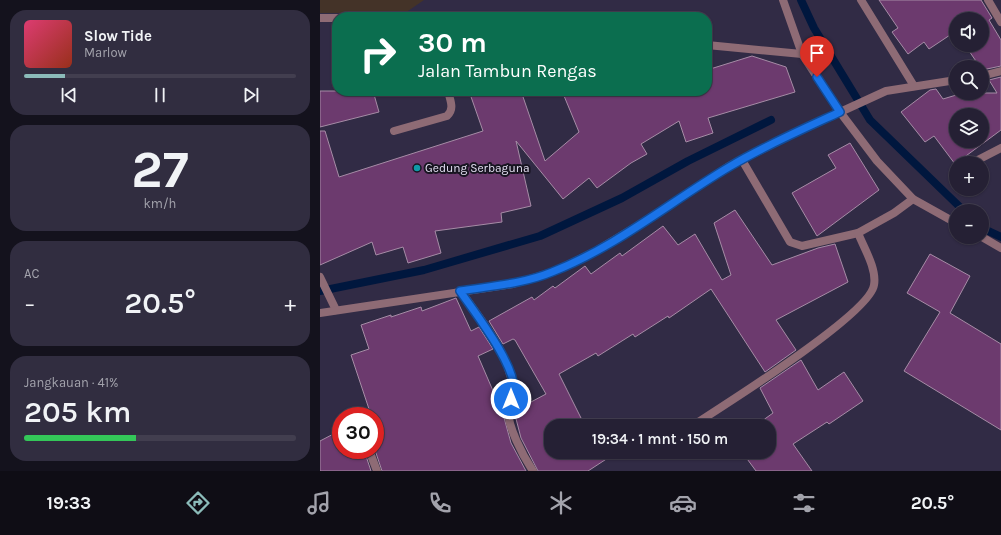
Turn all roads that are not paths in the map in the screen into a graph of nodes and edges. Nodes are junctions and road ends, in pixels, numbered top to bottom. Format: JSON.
{"nodes":[{"id":1,"x":783,"y":0,"type":"edge"},
{"id":2,"x":861,"y":0,"type":"edge"},
{"id":3,"x":988,"y":0,"type":"edge"},
{"id":4,"x":320,"y":18,"type":"edge"},
{"id":5,"x":332,"y":18,"type":"edge"},
{"id":6,"x":1001,"y":22,"type":"edge"},
{"id":7,"x":712,"y":45,"type":"edge"},
{"id":8,"x":802,"y":54,"type":"junction"},
{"id":9,"x":1001,"y":71,"type":"edge"},
{"id":10,"x":989,"y":74,"type":"edge"},
{"id":11,"x":949,"y":81,"type":"edge"},
{"id":12,"x":914,"y":86,"type":"junction"},
{"id":13,"x":449,"y":96,"type":"edge"},
{"id":14,"x":843,"y":111,"type":"junction"},
{"id":15,"x":394,"y":131,"type":"dead end"},
{"id":16,"x":1001,"y":148,"type":"edge"},
{"id":17,"x":986,"y":156,"type":"edge"},
{"id":18,"x":742,"y":160,"type":"junction"},
{"id":19,"x":913,"y":198,"type":"junction"},
{"id":20,"x":949,"y":219,"type":"edge"},
{"id":21,"x":858,"y":233,"type":"junction"},
{"id":22,"x":989,"y":241,"type":"edge"},
{"id":23,"x":1001,"y":248,"type":"edge"},
{"id":24,"x":320,"y":277,"type":"edge"},
{"id":25,"x":460,"y":291,"type":"junction"},
{"id":26,"x":335,"y":308,"type":"junction"},
{"id":27,"x":320,"y":313,"type":"edge"},
{"id":28,"x":703,"y":419,"type":"edge"},
{"id":29,"x":372,"y":459,"type":"edge"},
{"id":30,"x":377,"y":471,"type":"edge"},
{"id":31,"x":533,"y":471,"type":"edge"}],
"edges":[{"from":1,"to":8,"type":"street"},
{"from":2,"to":12,"type":"street"},
{"from":3,"to":6,"type":"street"},
{"from":4,"to":5,"type":"street"},
{"from":7,"to":8,"type":"street"},
{"from":8,"to":14,"type":"street"},
{"from":9,"to":10,"type":"street"},
{"from":11,"to":12,"type":"street"},
{"from":12,"to":14,"type":"street"},
{"from":13,"to":15,"type":"street"},
{"from":14,"to":18,"type":"street"},
{"from":14,"to":19,"type":"street"},
{"from":16,"to":17,"type":"street"},
{"from":18,"to":21,"type":"street"},
{"from":18,"to":25,"type":"street"},
{"from":19,"to":20,"type":"street"},
{"from":19,"to":21,"type":"street"},
{"from":21,"to":28,"type":"street"},
{"from":22,"to":23,"type":"street"},
{"from":24,"to":26,"type":"street"},
{"from":25,"to":26,"type":"street"},
{"from":25,"to":31,"type":"street"},
{"from":26,"to":27,"type":"street"},
{"from":29,"to":30,"type":"street"}]}
